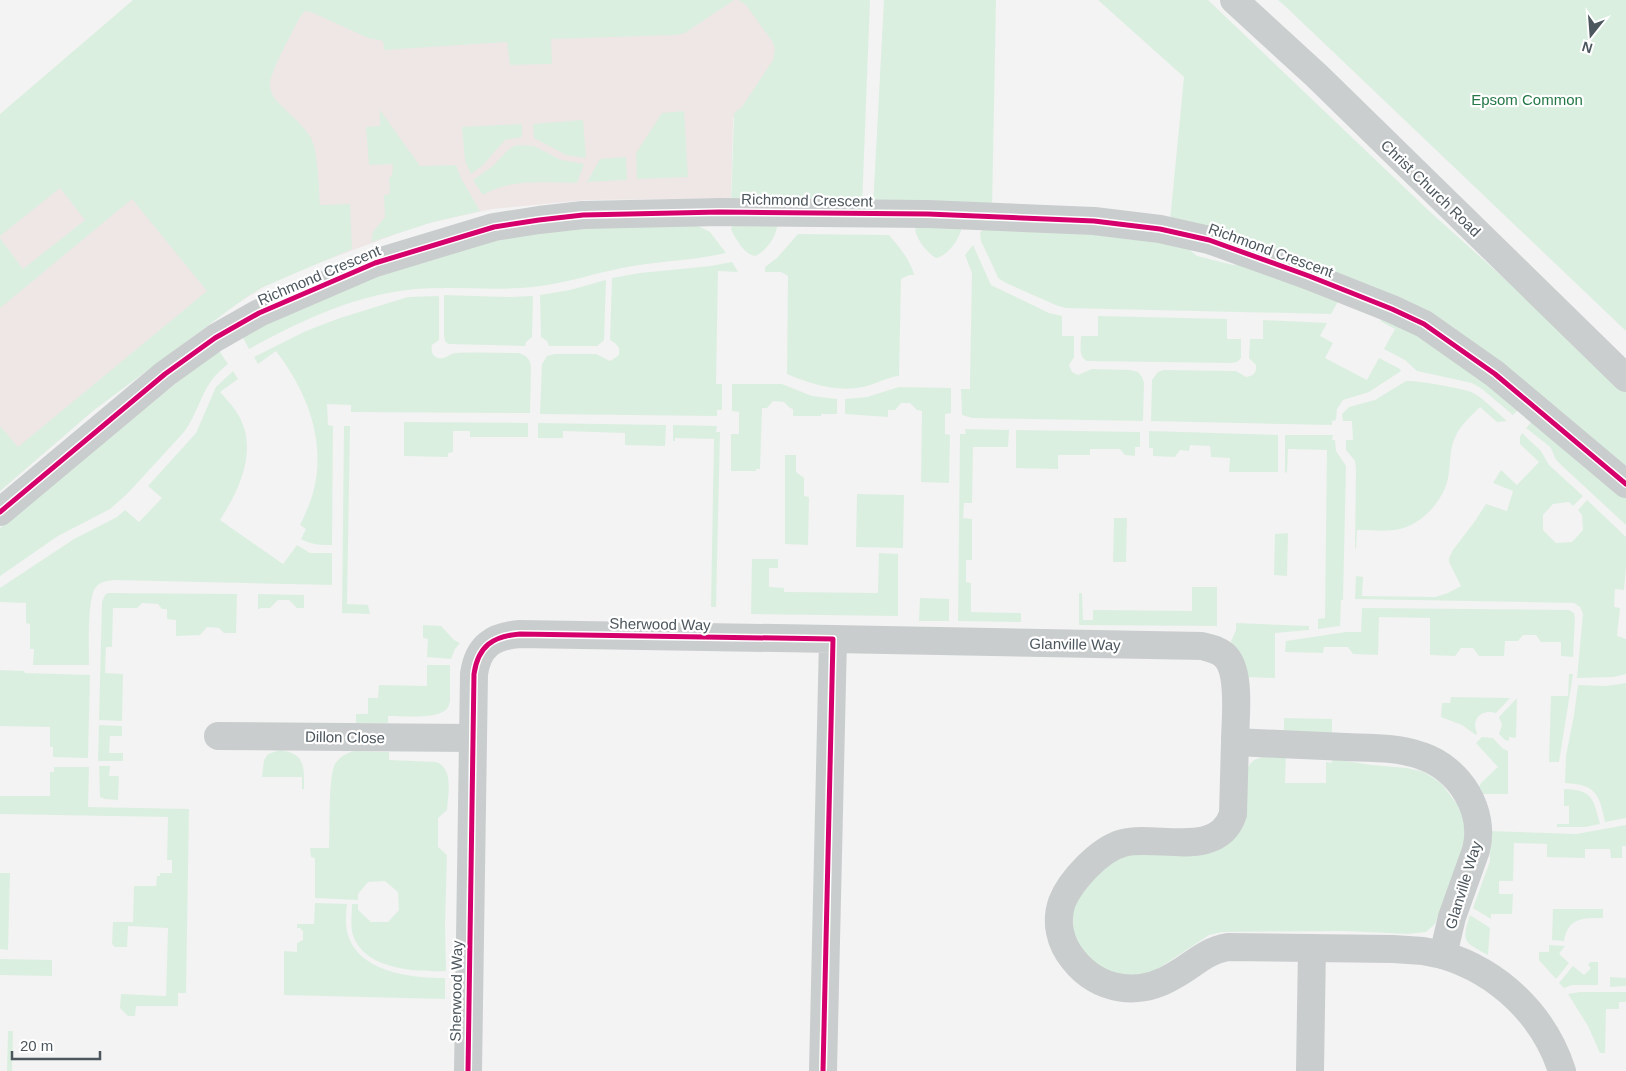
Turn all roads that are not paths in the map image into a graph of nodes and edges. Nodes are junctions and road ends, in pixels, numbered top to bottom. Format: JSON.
{"nodes":[{"id":1,"x":1234,"y":0,"type":"edge"},
{"id":2,"x":1626,"y":378,"type":"edge"},
{"id":3,"x":1626,"y":484,"type":"edge"},
{"id":4,"x":0,"y":512,"type":"edge"},
{"id":5,"x":833,"y":639,"type":"junction"},
{"id":6,"x":218,"y":736,"type":"dead end"},
{"id":7,"x":472,"y":738,"type":"junction"},
{"id":8,"x":1235,"y":742,"type":"junction"},
{"id":9,"x":1312,"y":948,"type":"junction"},
{"id":10,"x":1444,"y":955,"type":"junction"},
{"id":11,"x":468,"y":1071,"type":"edge"},
{"id":12,"x":823,"y":1071,"type":"edge"},
{"id":13,"x":1310,"y":1071,"type":"edge"},
{"id":14,"x":1562,"y":1071,"type":"edge"}],
"edges":[{"from":1,"to":2,"type":"main road","name":"Christ Church Road"},
{"from":3,"to":4,"type":"street","name":"Richmond Crescent"},
{"from":5,"to":7,"type":"street","name":"Sherwood Way"},
{"from":5,"to":8,"type":"street","name":"Glanville Way"},
{"from":5,"to":12,"type":"street"},
{"from":6,"to":7,"type":"street","name":"Dillon Close"},
{"from":7,"to":11,"type":"street","name":"Sherwood Way"},
{"from":8,"to":9,"type":"street","name":"Glanville Way"},
{"from":8,"to":10,"type":"street","name":"Glanville Way"},
{"from":9,"to":10,"type":"street","name":"Glanville Way"},
{"from":9,"to":13,"type":"street"},
{"from":10,"to":14,"type":"street","name":"Glanville Way"}]}
